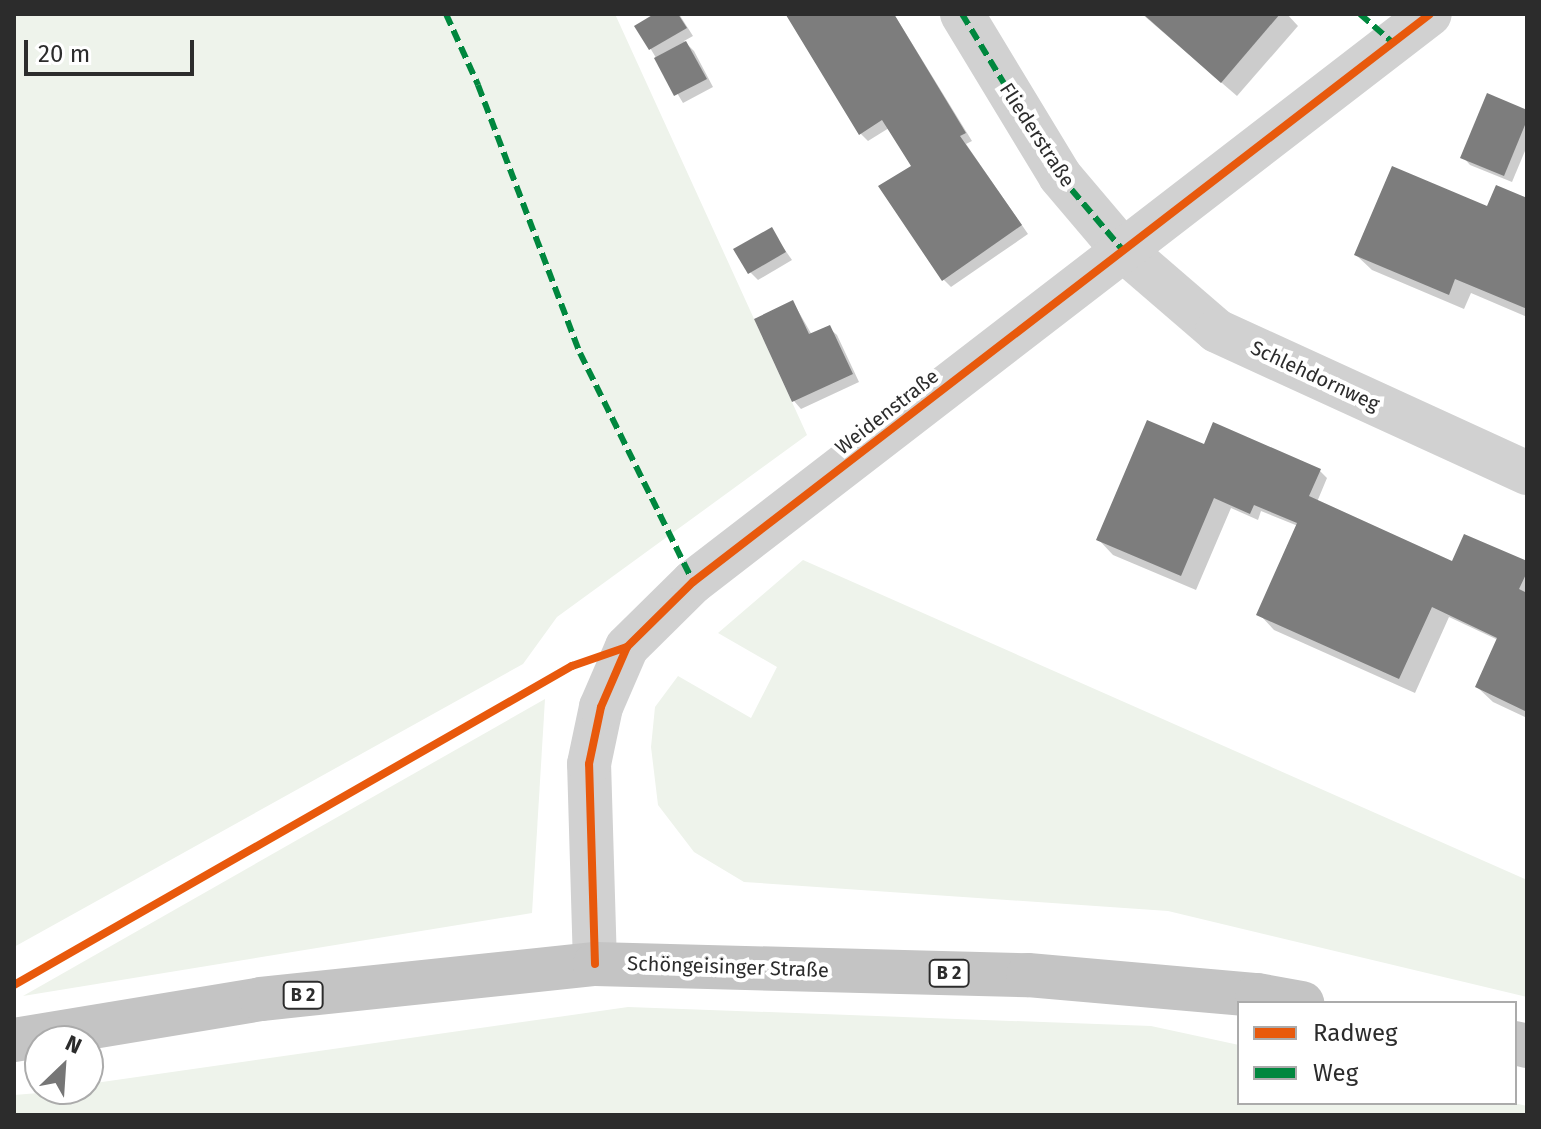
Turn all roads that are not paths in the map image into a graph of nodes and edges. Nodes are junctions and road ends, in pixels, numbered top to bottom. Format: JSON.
{"nodes":[{"id":1,"x":962,"y":14,"type":"edge"},
{"id":2,"x":1430,"y":14,"type":"edge"},
{"id":3,"x":1122,"y":249,"type":"junction"},
{"id":4,"x":1527,"y":473,"type":"edge"},
{"id":5,"x":595,"y":964,"type":"junction"},
{"id":6,"x":1291,"y":1001,"type":"edge"},
{"id":7,"x":14,"y":1040,"type":"edge"}],
"edges":[{"from":1,"to":3,"type":"street","name":"Fliederstraße"},
{"from":2,"to":3,"type":"street","name":"Weidenstraße"},
{"from":3,"to":4,"type":"street","name":"Schlehdornweg"},
{"from":3,"to":5,"type":"street","name":"Weidenstraße"},
{"from":5,"to":6,"type":"main road","name":"Schöngeisinger Straße","number":"B 2"},
{"from":5,"to":7,"type":"main road","name":"Schöngeisinger Straße","number":"B 2"}]}
